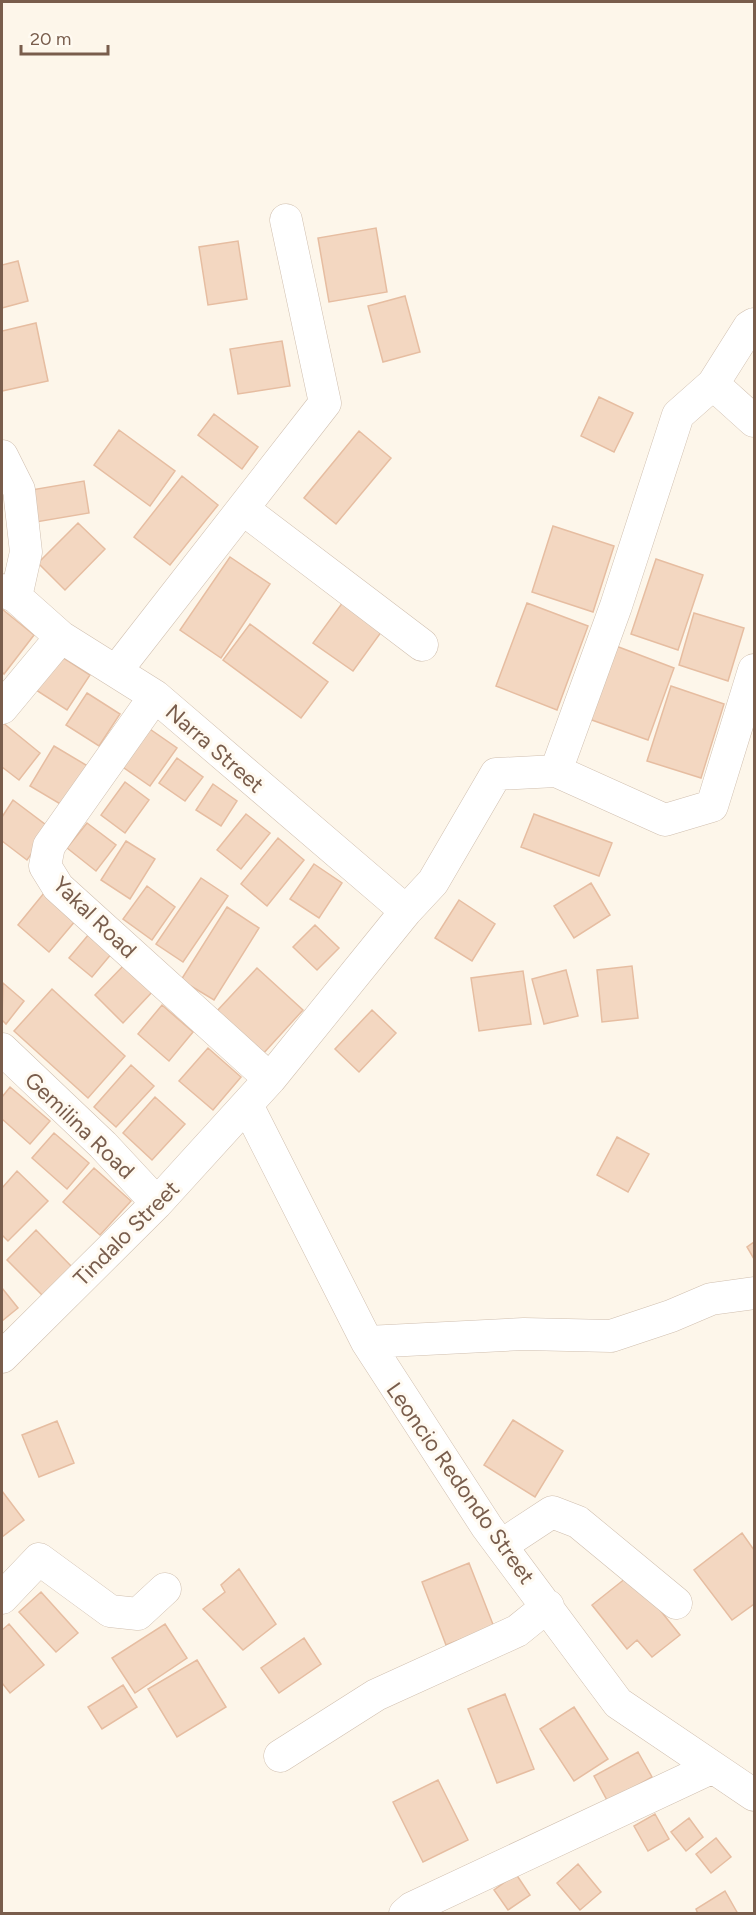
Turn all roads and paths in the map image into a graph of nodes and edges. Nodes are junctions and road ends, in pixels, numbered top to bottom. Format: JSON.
{"nodes":[{"id":1,"x":286,"y":220,"type":"dead end"},
{"id":2,"x":754,"y":324,"type":"edge"},
{"id":3,"x":713,"y":384,"type":"junction"},
{"id":4,"x":754,"y":421,"type":"edge"},
{"id":5,"x":2,"y":456,"type":"edge"},
{"id":6,"x":243,"y":509,"type":"junction"},
{"id":7,"x":9,"y":594,"type":"edge"},
{"id":8,"x":60,"y":637,"type":"junction"},
{"id":9,"x":422,"y":645,"type":"dead end"},
{"id":10,"x":754,"y":670,"type":"edge"},
{"id":11,"x":116,"y":671,"type":"junction"},
{"id":12,"x":155,"y":696,"type":"junction"},
{"id":13,"x":2,"y":708,"type":"edge"},
{"id":14,"x":556,"y":771,"type":"junction"},
{"id":15,"x":406,"y":911,"type":"junction"},
{"id":16,"x":2,"y":1049,"type":"edge"},
{"id":17,"x":270,"y":1079,"type":"junction"},
{"id":18,"x":247,"y":1105,"type":"junction"},
{"id":19,"x":157,"y":1203,"type":"junction"},
{"id":20,"x":754,"y":1293,"type":"edge"},
{"id":21,"x":367,"y":1342,"type":"junction"},
{"id":22,"x":2,"y":1357,"type":"edge"},
{"id":23,"x":502,"y":1545,"type":"junction"},
{"id":24,"x":165,"y":1590,"type":"dead end"},
{"id":25,"x":2,"y":1598,"type":"edge"},
{"id":26,"x":676,"y":1603,"type":"dead end"},
{"id":27,"x":548,"y":1606,"type":"junction"},
{"id":28,"x":280,"y":1756,"type":"dead end"},
{"id":29,"x":711,"y":1768,"type":"junction"},
{"id":30,"x":754,"y":1796,"type":"edge"},
{"id":31,"x":405,"y":1914,"type":"edge"}],
"edges":[{"from":1,"to":6,"type":"street"},
{"from":2,"to":3,"type":"street"},
{"from":3,"to":4,"type":"street"},
{"from":3,"to":14,"type":"street"},
{"from":5,"to":7,"type":"street"},
{"from":6,"to":9,"type":"street"},
{"from":6,"to":11,"type":"street"},
{"from":7,"to":8,"type":"street","name":"Narra Street"},
{"from":8,"to":11,"type":"street","name":"Narra Street"},
{"from":8,"to":13,"type":"street"},
{"from":10,"to":14,"type":"street"},
{"from":11,"to":12,"type":"street","name":"Narra Street"},
{"from":12,"to":15,"type":"street","name":"Narra Street"},
{"from":12,"to":17,"type":"street","name":"Yakal Road"},
{"from":14,"to":15,"type":"street","name":"Tindalo Street"},
{"from":15,"to":17,"type":"street","name":"Tindalo Street"},
{"from":16,"to":19,"type":"street","name":"Gemilina Road"},
{"from":17,"to":18,"type":"street","name":"Tindalo Street"},
{"from":18,"to":19,"type":"street","name":"Tindalo Street"},
{"from":18,"to":21,"type":"street","name":"Leoncio Redondo Street"},
{"from":19,"to":22,"type":"street","name":"Tindalo Street"},
{"from":20,"to":21,"type":"street"},
{"from":21,"to":23,"type":"street","name":"Leoncio Redondo Street"},
{"from":23,"to":26,"type":"street"},
{"from":23,"to":27,"type":"street","name":"Leoncio Redondo Street"},
{"from":24,"to":25,"type":"street"},
{"from":27,"to":28,"type":"street"},
{"from":27,"to":29,"type":"street","name":"Leoncio Redondo Street"},
{"from":29,"to":30,"type":"street","name":"Leoncio Redondo Street"},
{"from":29,"to":31,"type":"street"}]}
